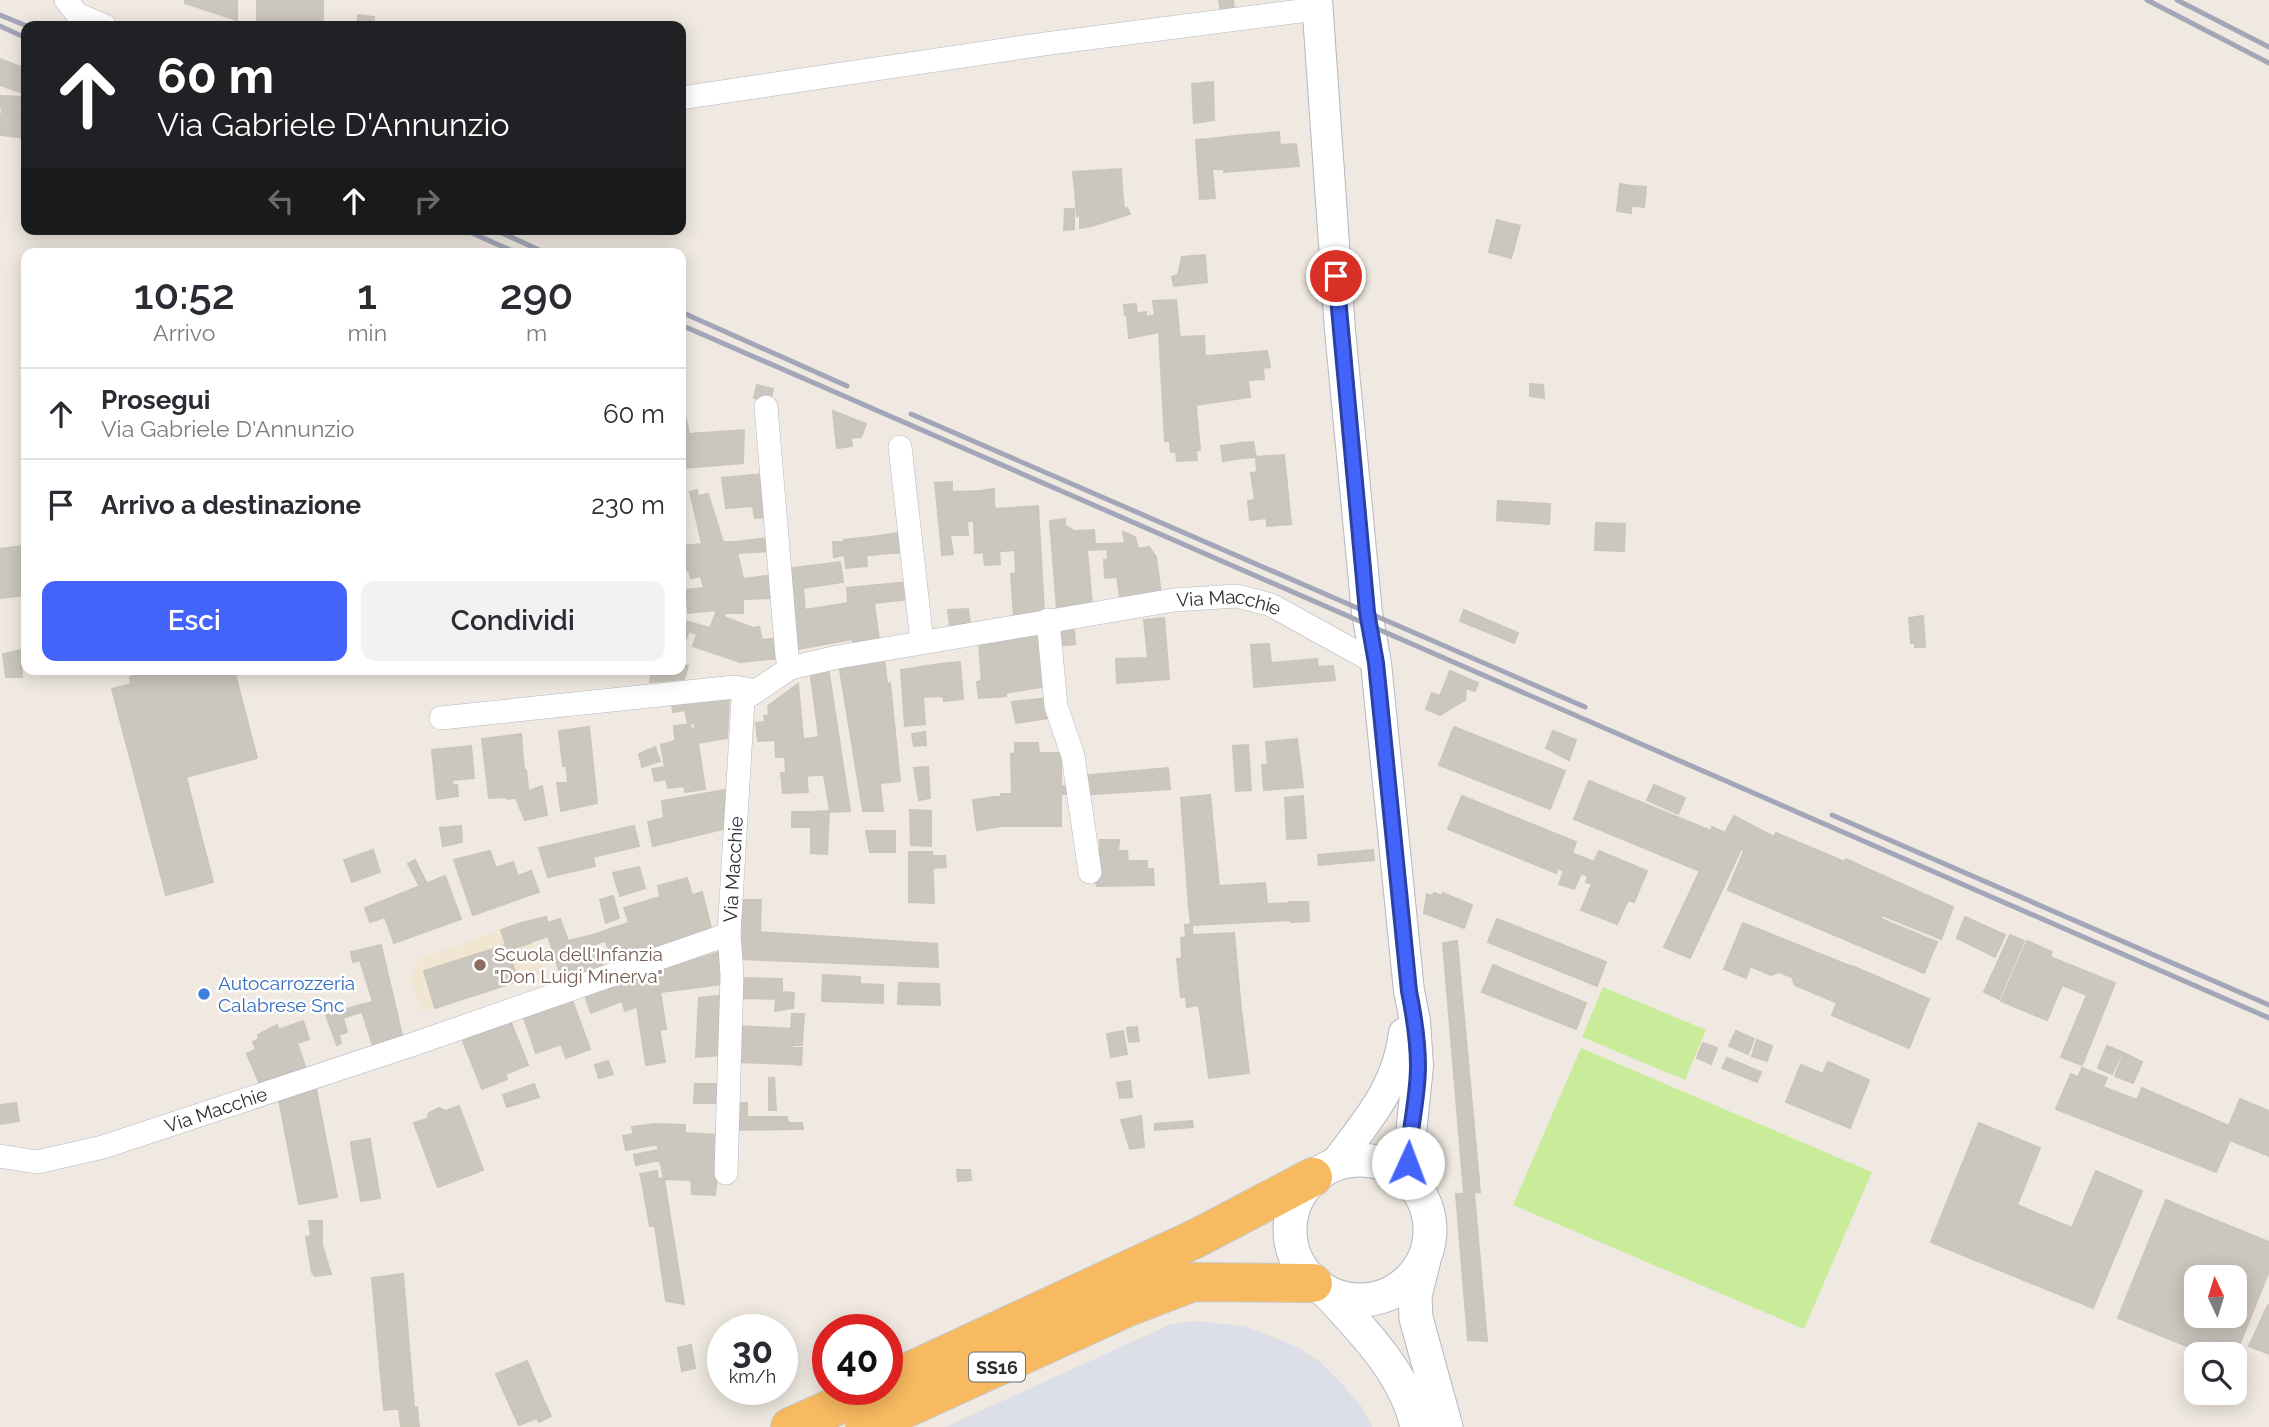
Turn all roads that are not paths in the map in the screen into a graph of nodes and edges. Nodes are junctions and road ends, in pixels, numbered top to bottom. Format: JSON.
{"nodes":[{"id":1,"x":66,"y":0,"type":"edge"},
{"id":2,"x":1317,"y":4,"type":"edge"},
{"id":3,"x":93,"y":21,"type":"edge"},
{"id":4,"x":686,"y":97,"type":"edge"},
{"id":5,"x":766,"y":407,"type":"dead end"},
{"id":6,"x":900,"y":447,"type":"dead end"},
{"id":7,"x":1048,"y":621,"type":"junction"},
{"id":8,"x":922,"y":642,"type":"junction"},
{"id":9,"x":1376,"y":663,"type":"junction"},
{"id":10,"x":790,"y":668,"type":"junction"},
{"id":11,"x":756,"y":691,"type":"junction"},
{"id":12,"x":441,"y":718,"type":"dead end"},
{"id":13,"x":1090,"y":872,"type":"dead end"},
{"id":14,"x":729,"y":934,"type":"junction"},
{"id":15,"x":1409,"y":991,"type":"junction"},
{"id":16,"x":2,"y":1161,"type":"edge"},
{"id":17,"x":1324,"y":1171,"type":"junction"},
{"id":18,"x":726,"y":1173,"type":"dead end"},
{"id":19,"x":1419,"y":1192,"type":"junction"},
{"id":20,"x":1424,"y":1259,"type":"junction"},
{"id":21,"x":1321,"y":1288,"type":"junction"},
{"id":22,"x":1122,"y":1292,"type":"junction"},
{"id":23,"x":903,"y":1376,"type":"edge"},
{"id":24,"x":839,"y":1405,"type":"edge"},
{"id":25,"x":1430,"y":1420,"type":"edge"},
{"id":26,"x":790,"y":1427,"type":"edge"},
{"id":27,"x":865,"y":1427,"type":"edge"}],
"edges":[{"from":1,"to":3,"type":"street"},
{"from":2,"to":4,"type":"street"},
{"from":2,"to":9,"type":"street"},
{"from":5,"to":10,"type":"street"},
{"from":6,"to":8,"type":"street"},
{"from":7,"to":8,"type":"street","name":"Via Macchie"},
{"from":7,"to":9,"type":"street","name":"Via Macchie"},
{"from":7,"to":13,"type":"street"},
{"from":8,"to":10,"type":"street","name":"Via Macchie"},
{"from":9,"to":15,"type":"street"},
{"from":10,"to":11,"type":"street","name":"Via Macchie"},
{"from":11,"to":12,"type":"street"},
{"from":11,"to":14,"type":"street","name":"Via Macchie"},
{"from":14,"to":16,"type":"street","name":"Via Macchie"},
{"from":14,"to":18,"type":"street"},
{"from":15,"to":17,"type":"street"},
{"from":15,"to":19,"type":"street"},
{"from":17,"to":19,"type":"main road"},
{"from":17,"to":21,"type":"main road"},
{"from":17,"to":22,"type":"highway"},
{"from":19,"to":20,"type":"main road"},
{"from":20,"to":21,"type":"main road"},
{"from":20,"to":25,"type":"main road"},
{"from":21,"to":22,"type":"highway"},
{"from":21,"to":25,"type":"main road"},
{"from":22,"to":23,"type":"highway","number":"SS16"},
{"from":22,"to":27,"type":"highway","number":"SS16"},
{"from":24,"to":26,"type":"highway"}]}
